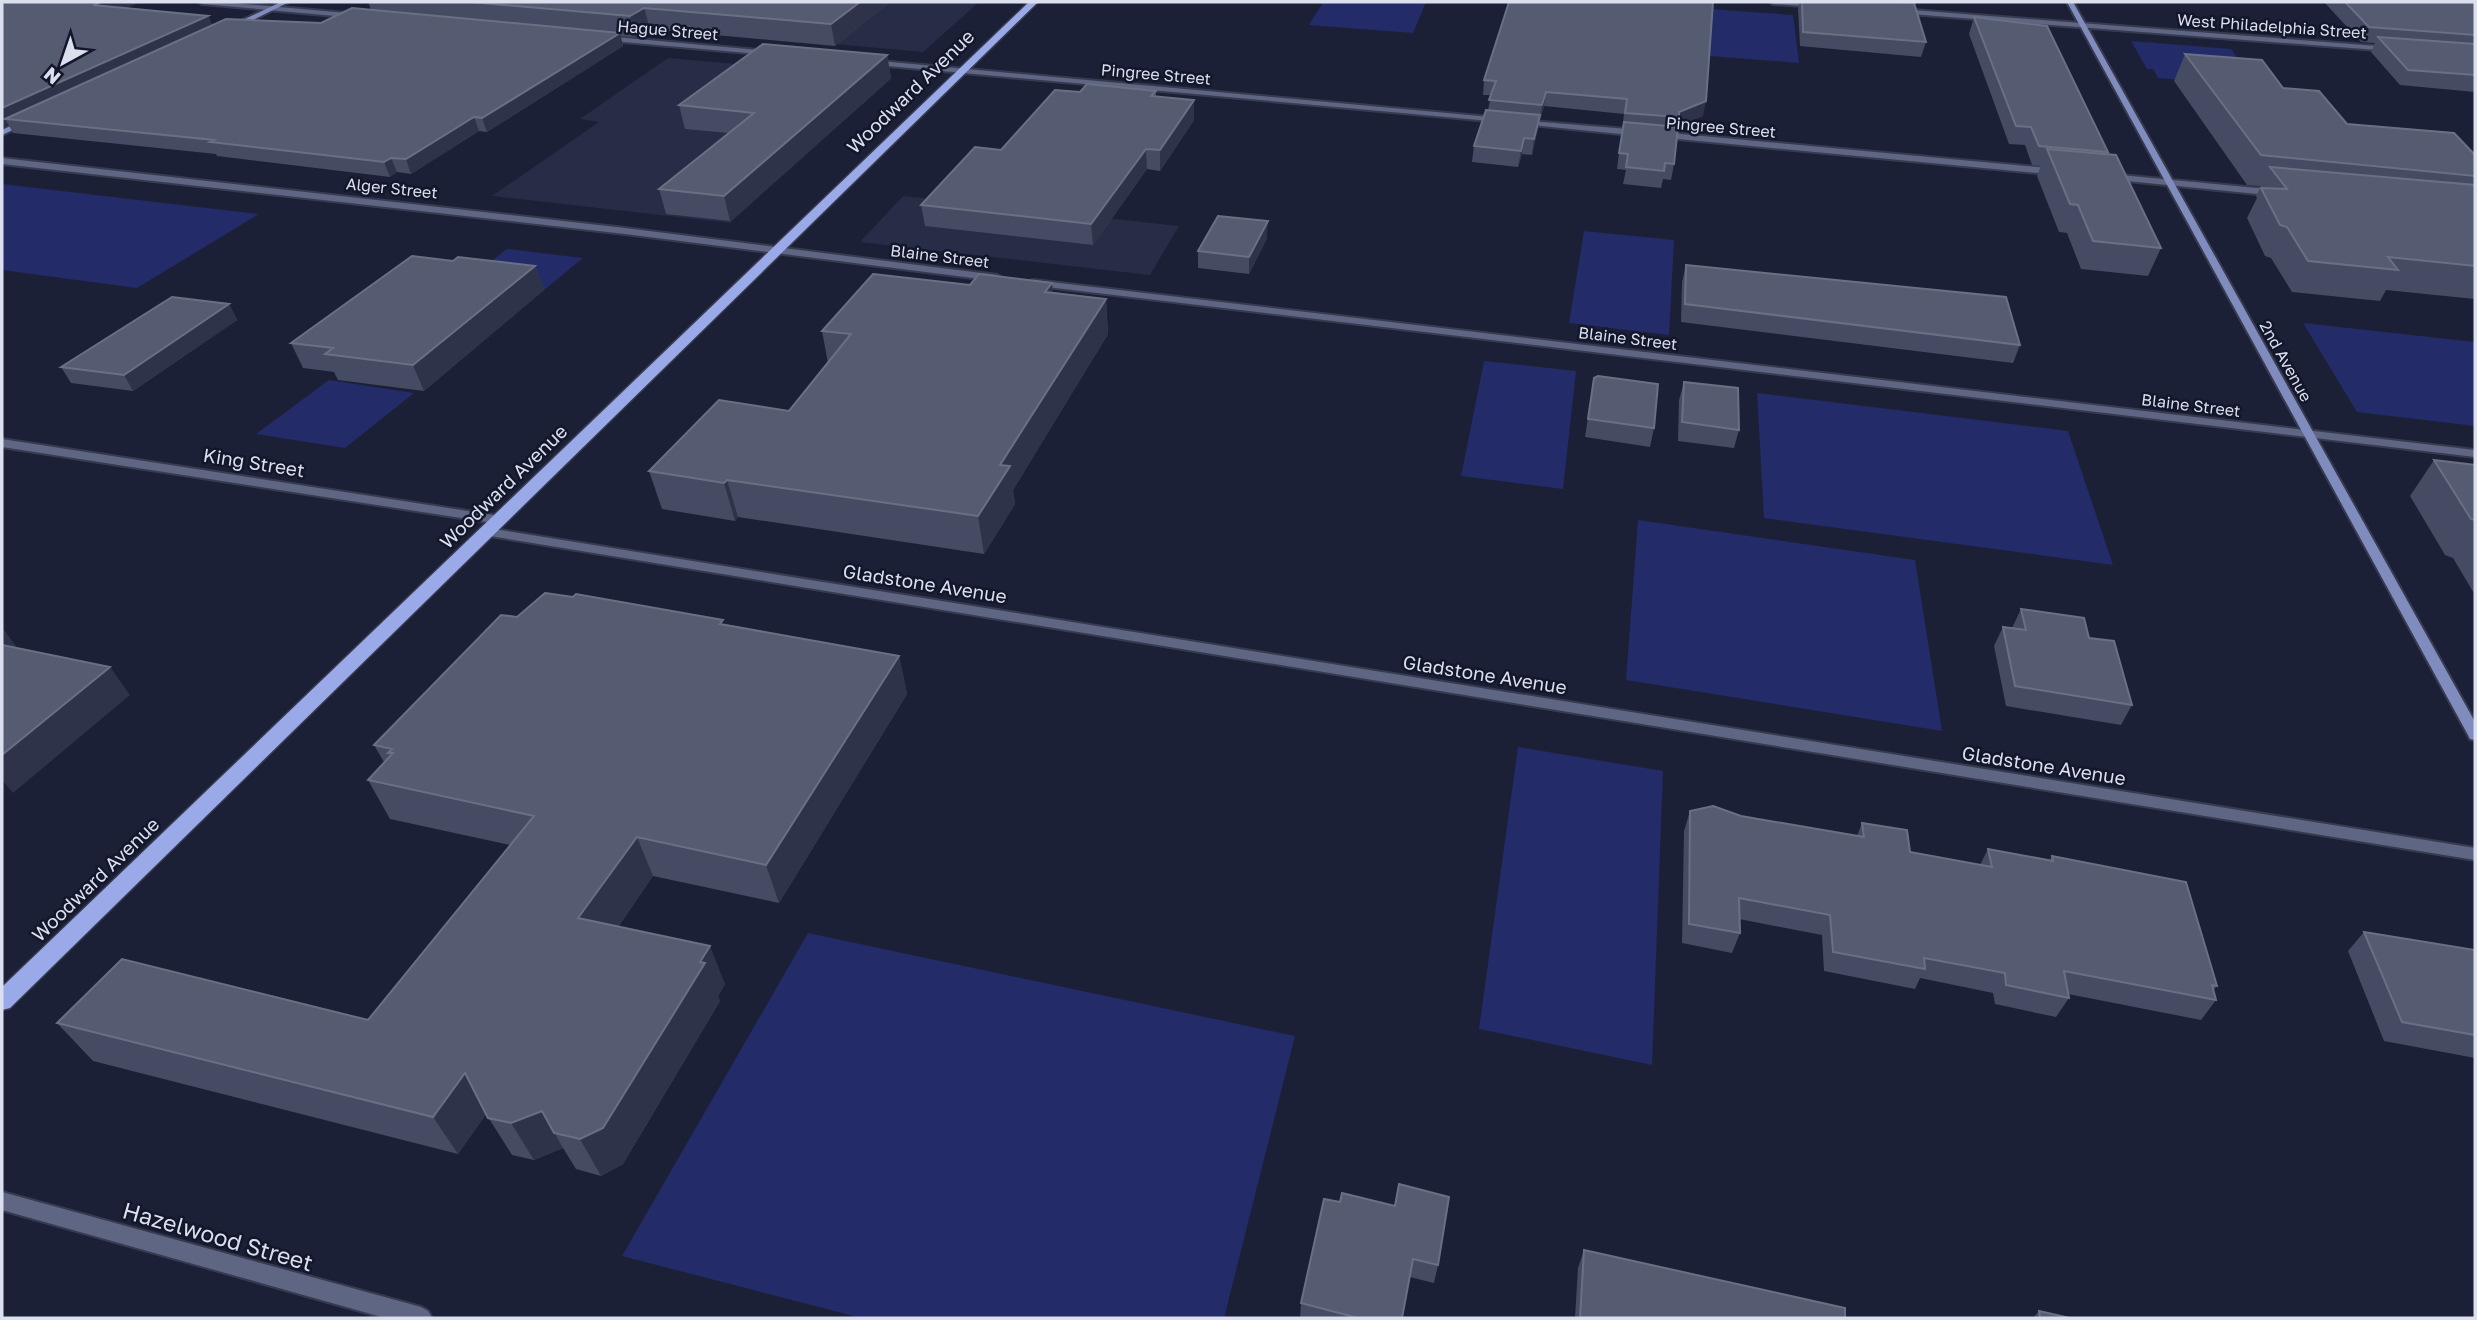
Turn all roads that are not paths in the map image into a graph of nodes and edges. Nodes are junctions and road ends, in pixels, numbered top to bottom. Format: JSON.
{"nodes":[{"id":1,"x":202,"y":2,"type":"edge"},
{"id":2,"x":286,"y":2,"type":"edge"},
{"id":3,"x":1034,"y":2,"type":"edge"},
{"id":4,"x":1773,"y":2,"type":"edge"},
{"id":5,"x":2070,"y":2,"type":"edge"},
{"id":6,"x":1826,"y":6,"type":"edge"},
{"id":7,"x":272,"y":8,"type":"junction"},
{"id":8,"x":1893,"y":11,"type":"edge"},
{"id":9,"x":373,"y":17,"type":"edge"},
{"id":10,"x":2083,"y":26,"type":"junction"},
{"id":11,"x":226,"y":30,"type":"edge"},
{"id":12,"x":594,"y":37,"type":"edge"},
{"id":13,"x":2406,"y":50,"type":"edge"},
{"id":14,"x":774,"y":53,"type":"edge"},
{"id":15,"x":857,"y":61,"type":"edge"},
{"id":16,"x":964,"y":70,"type":"junction"},
{"id":17,"x":37,"y":116,"type":"edge"},
{"id":18,"x":2,"y":133,"type":"edge"},
{"id":19,"x":2,"y":161,"type":"edge"},
{"id":20,"x":2075,"y":174,"type":"edge"},
{"id":21,"x":2102,"y":176,"type":"edge"},
{"id":22,"x":2170,"y":183,"type":"junction"},
{"id":23,"x":2282,"y":193,"type":"edge"},
{"id":24,"x":778,"y":251,"type":"junction"},
{"id":25,"x":1008,"y":280,"type":"edge"},
{"id":26,"x":1022,"y":281,"type":"edge"},
{"id":27,"x":2309,"y":435,"type":"junction"},
{"id":28,"x":2,"y":443,"type":"edge"},
{"id":29,"x":2475,"y":454,"type":"edge"},
{"id":30,"x":500,"y":520,"type":"junction"},
{"id":31,"x":488,"y":532,"type":"junction"},
{"id":32,"x":2475,"y":735,"type":"edge"},
{"id":33,"x":2475,"y":854,"type":"edge"},
{"id":34,"x":2,"y":1001,"type":"edge"},
{"id":35,"x":2,"y":1201,"type":"edge"},
{"id":36,"x":421,"y":1318,"type":"edge"}],
"edges":[{"from":1,"to":7,"type":"street"},
{"from":2,"to":7,"type":"street"},
{"from":3,"to":16,"type":"main road","name":"Woodward Avenue"},
{"from":4,"to":6,"type":"street"},
{"from":5,"to":10,"type":"street","name":"2nd Avenue"},
{"from":7,"to":9,"type":"street"},
{"from":7,"to":11,"type":"street"},
{"from":8,"to":10,"type":"street","name":"West Philadelphia Street"},
{"from":10,"to":13,"type":"street","name":"West Philadelphia Street"},
{"from":10,"to":22,"type":"street","name":"2nd Avenue"},
{"from":12,"to":14,"type":"street","name":"Hague Street"},
{"from":15,"to":16,"type":"street"},
{"from":16,"to":20,"type":"street","name":"Pingree Street"},
{"from":16,"to":24,"type":"main road","name":"Woodward Avenue"},
{"from":17,"to":18,"type":"street"},
{"from":19,"to":24,"type":"street","name":"Alger Street"},
{"from":21,"to":22,"type":"street"},
{"from":22,"to":23,"type":"street"},
{"from":22,"to":27,"type":"street","name":"2nd Avenue"},
{"from":24,"to":25,"type":"street","name":"Blaine Street"},
{"from":24,"to":30,"type":"main road","name":"Woodward Avenue"},
{"from":26,"to":27,"type":"street","name":"Blaine Street"},
{"from":27,"to":29,"type":"street","name":"Blaine Street"},
{"from":27,"to":32,"type":"street","name":"2nd Avenue"},
{"from":28,"to":30,"type":"street","name":"King Street"},
{"from":30,"to":31,"type":"main road","name":"Woodward Avenue"},
{"from":31,"to":33,"type":"street","name":"Gladstone Avenue"},
{"from":31,"to":34,"type":"main road","name":"Woodward Avenue"},
{"from":35,"to":36,"type":"street","name":"Hazelwood Street"}]}
